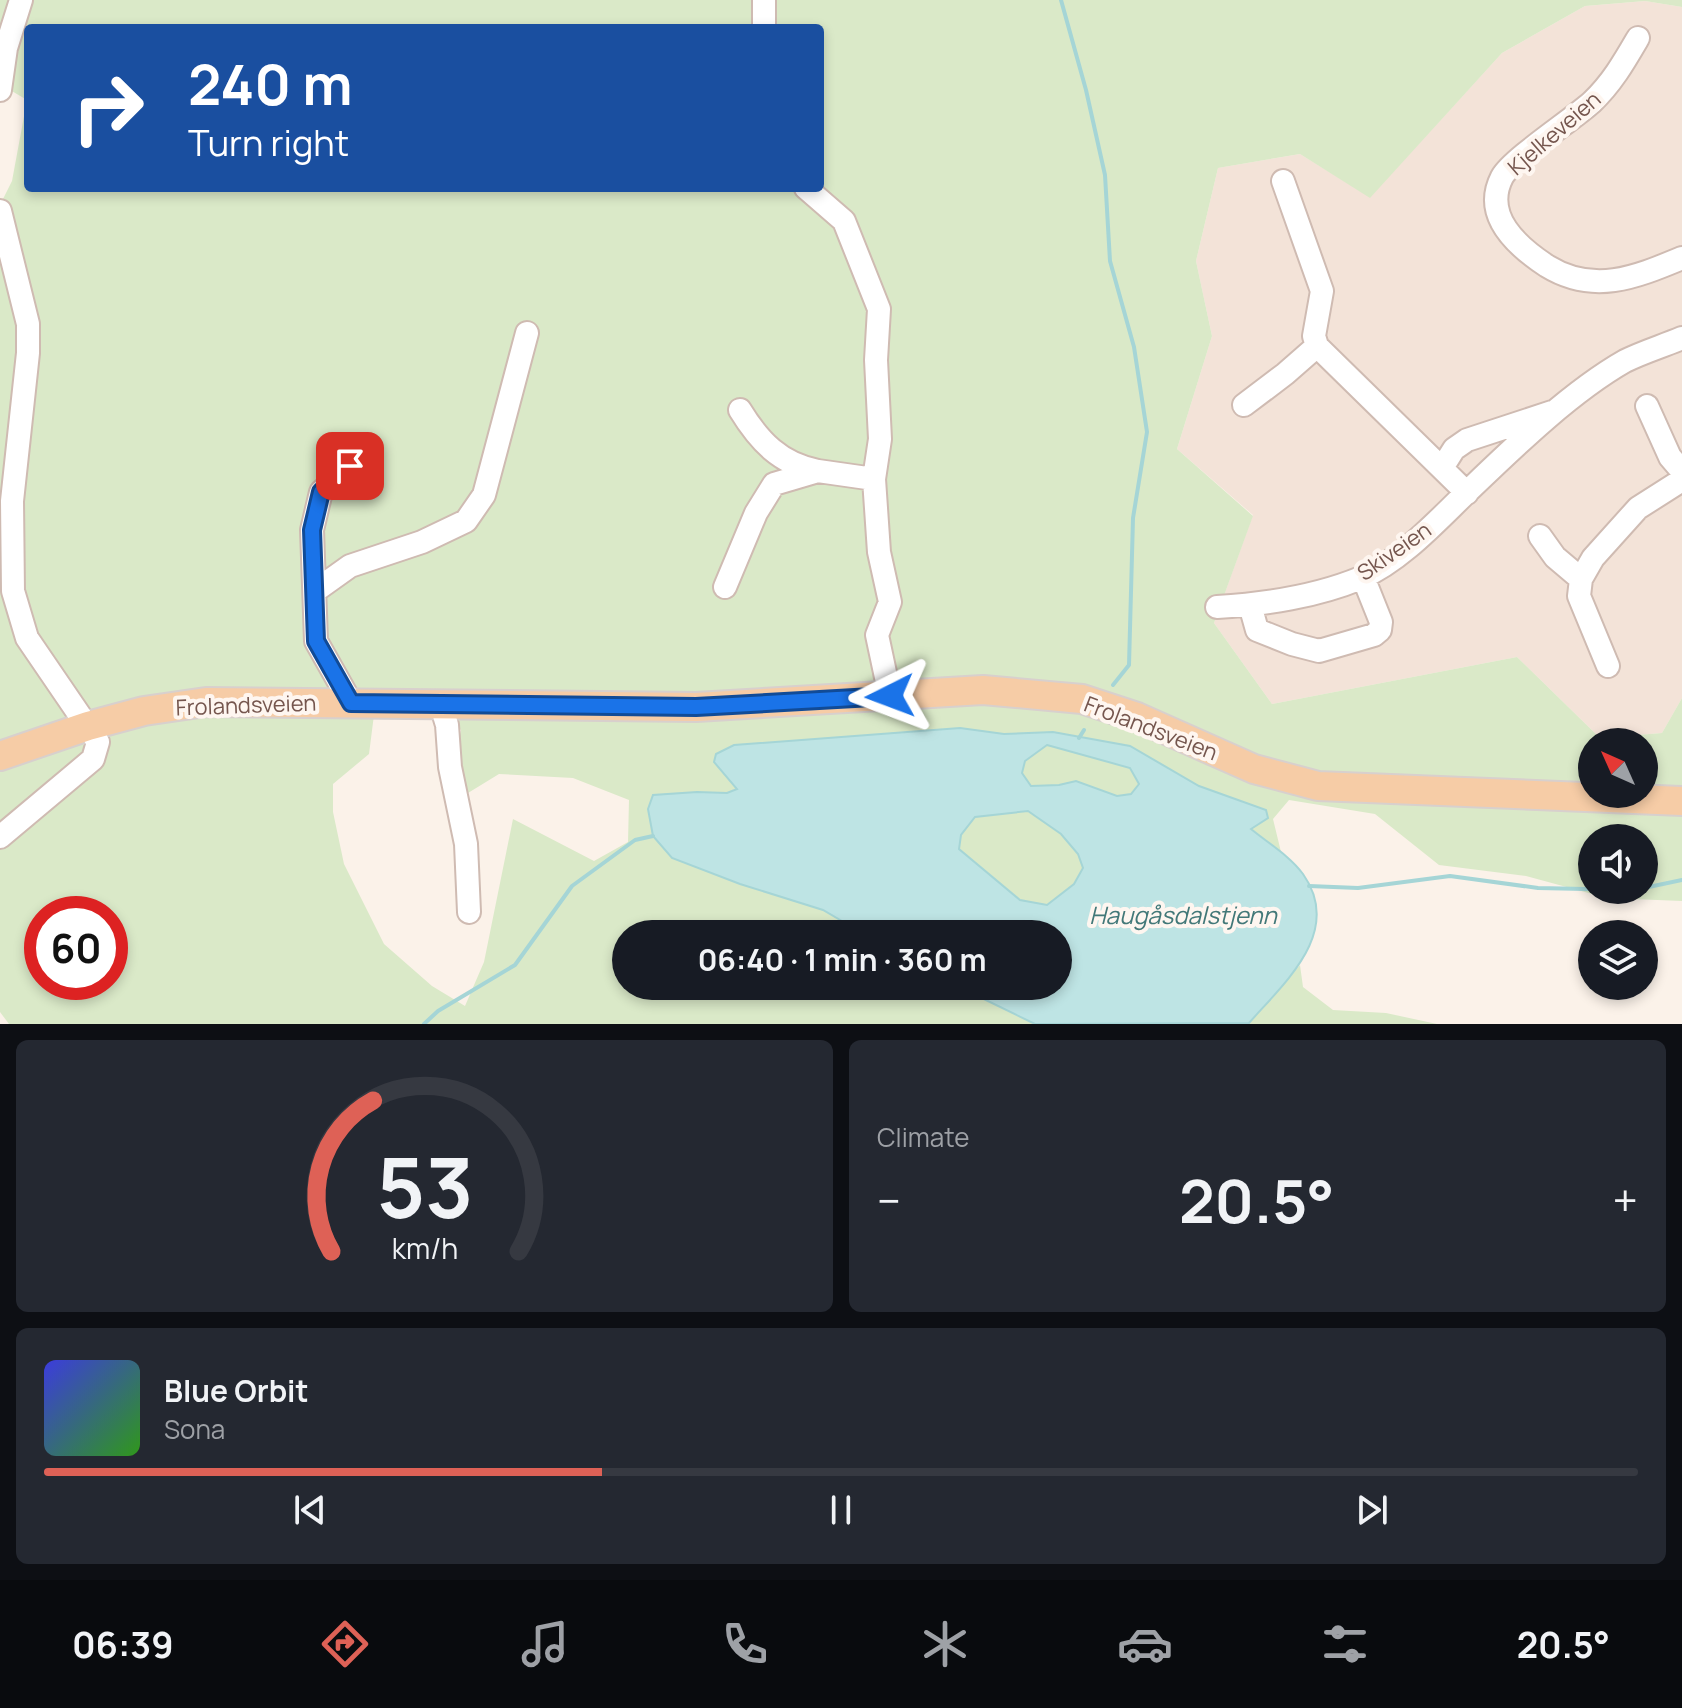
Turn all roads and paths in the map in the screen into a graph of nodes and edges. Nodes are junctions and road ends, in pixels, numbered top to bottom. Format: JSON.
{"nodes":[{"id":1,"x":21,"y":0,"type":"edge"},
{"id":2,"x":764,"y":0,"type":"edge"},
{"id":3,"x":764,"y":24,"type":"edge"},
{"id":4,"x":1638,"y":38,"type":"dead end"},
{"id":5,"x":0,"y":90,"type":"edge"},
{"id":6,"x":1283,"y":181,"type":"dead end"},
{"id":7,"x":811,"y":192,"type":"edge"},
{"id":8,"x":0,"y":211,"type":"edge"},
{"id":9,"x":1682,"y":258,"type":"edge"},
{"id":10,"x":527,"y":333,"type":"dead end"},
{"id":11,"x":1682,"y":338,"type":"edge"},
{"id":12,"x":1317,"y":346,"type":"junction"},
{"id":13,"x":1244,"y":405,"type":"dead end"},
{"id":14,"x":1647,"y":406,"type":"dead end"},
{"id":15,"x":740,"y":410,"type":"dead end"},
{"id":16,"x":1557,"y":411,"type":"junction"},
{"id":17,"x":350,"y":466,"type":"dead end"},
{"id":18,"x":1442,"y":468,"type":"junction"},
{"id":19,"x":818,"y":471,"type":"junction"},
{"id":20,"x":1682,"y":471,"type":"edge"},
{"id":21,"x":874,"y":479,"type":"junction"},
{"id":22,"x":1682,"y":480,"type":"edge"},
{"id":23,"x":1467,"y":493,"type":"junction"},
{"id":24,"x":1540,"y":536,"type":"dead end"},
{"id":25,"x":1363,"y":577,"type":"junction"},
{"id":26,"x":1581,"y":579,"type":"junction"},
{"id":27,"x":725,"y":587,"type":"dead end"},
{"id":28,"x":315,"y":591,"type":"junction"},
{"id":29,"x":1250,"y":605,"type":"junction"},
{"id":30,"x":1217,"y":607,"type":"dead end"},
{"id":31,"x":1608,"y":666,"type":"dead end"},
{"id":32,"x":890,"y":696,"type":"junction"},
{"id":33,"x":351,"y":703,"type":"junction"},
{"id":34,"x":441,"y":705,"type":"junction"},
{"id":35,"x":88,"y":726,"type":"junction"},
{"id":36,"x":0,"y":756,"type":"edge"},
{"id":37,"x":1682,"y":801,"type":"edge"},
{"id":38,"x":0,"y":837,"type":"edge"},
{"id":39,"x":469,"y":912,"type":"dead end"}],
"edges":[{"from":1,"to":5,"type":"street"},
{"from":2,"to":3,"type":"street"},
{"from":4,"to":9,"type":"street","name":"Kjelkeveien"},
{"from":6,"to":12,"type":"street"},
{"from":7,"to":21,"type":"street"},
{"from":8,"to":35,"type":"street"},
{"from":10,"to":28,"type":"street"},
{"from":11,"to":16,"type":"street","name":"Skiveien"},
{"from":12,"to":13,"type":"street"},
{"from":12,"to":18,"type":"street"},
{"from":14,"to":20,"type":"street"},
{"from":15,"to":19,"type":"street"},
{"from":16,"to":18,"type":"street"},
{"from":16,"to":23,"type":"street","name":"Skiveien"},
{"from":17,"to":28,"type":"street"},
{"from":18,"to":23,"type":"street"},
{"from":19,"to":21,"type":"street"},
{"from":19,"to":27,"type":"street"},
{"from":21,"to":32,"type":"street"},
{"from":22,"to":26,"type":"street"},
{"from":23,"to":25,"type":"street","name":"Skiveien"},
{"from":24,"to":26,"type":"street"},
{"from":25,"to":29,"type":"street","name":"Skiveien"},
{"from":25,"to":29,"type":"street"},
{"from":26,"to":31,"type":"street"},
{"from":28,"to":33,"type":"street"},
{"from":29,"to":30,"type":"street","name":"Skiveien"},
{"from":32,"to":34,"type":"main road","name":"Frolandsveien"},
{"from":32,"to":37,"type":"main road","name":"Frolandsveien"},
{"from":33,"to":34,"type":"main road","name":"Frolandsveien"},
{"from":33,"to":35,"type":"main road","name":"Frolandsveien"},
{"from":34,"to":39,"type":"street"},
{"from":35,"to":36,"type":"main road","name":"Frolandsveien"},
{"from":35,"to":38,"type":"street"}]}
